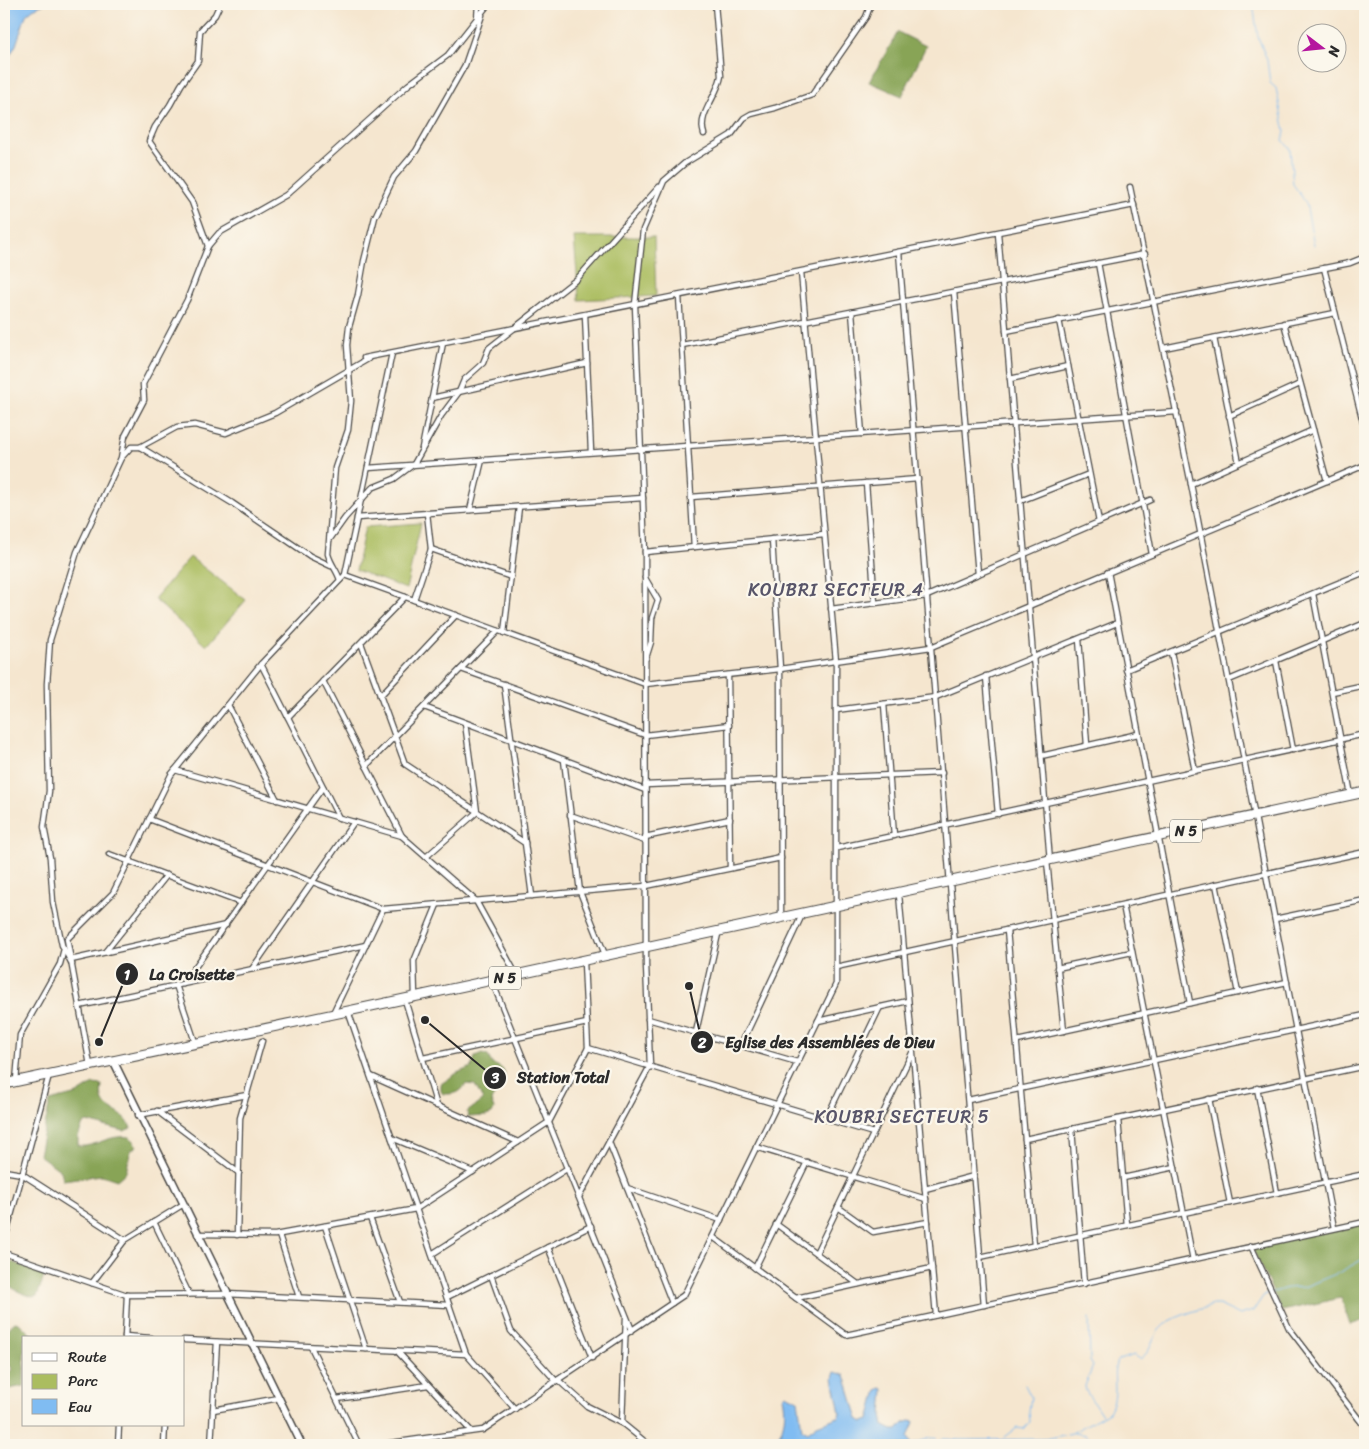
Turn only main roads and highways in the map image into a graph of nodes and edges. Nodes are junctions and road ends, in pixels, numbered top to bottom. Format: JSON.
{"nodes":[{"id":1,"x":1365,"y":792,"type":"edge"},
{"id":2,"x":113,"y":1060,"type":"junction"},
{"id":3,"x":4,"y":1084,"type":"edge"},
{"id":4,"x":302,"y":1445,"type":"edge"}],
"edges":[{"from":1,"to":2,"type":"highway","number":"N 5"},
{"from":2,"to":3,"type":"highway","number":"N 5"},
{"from":2,"to":4,"type":"main road"}]}
